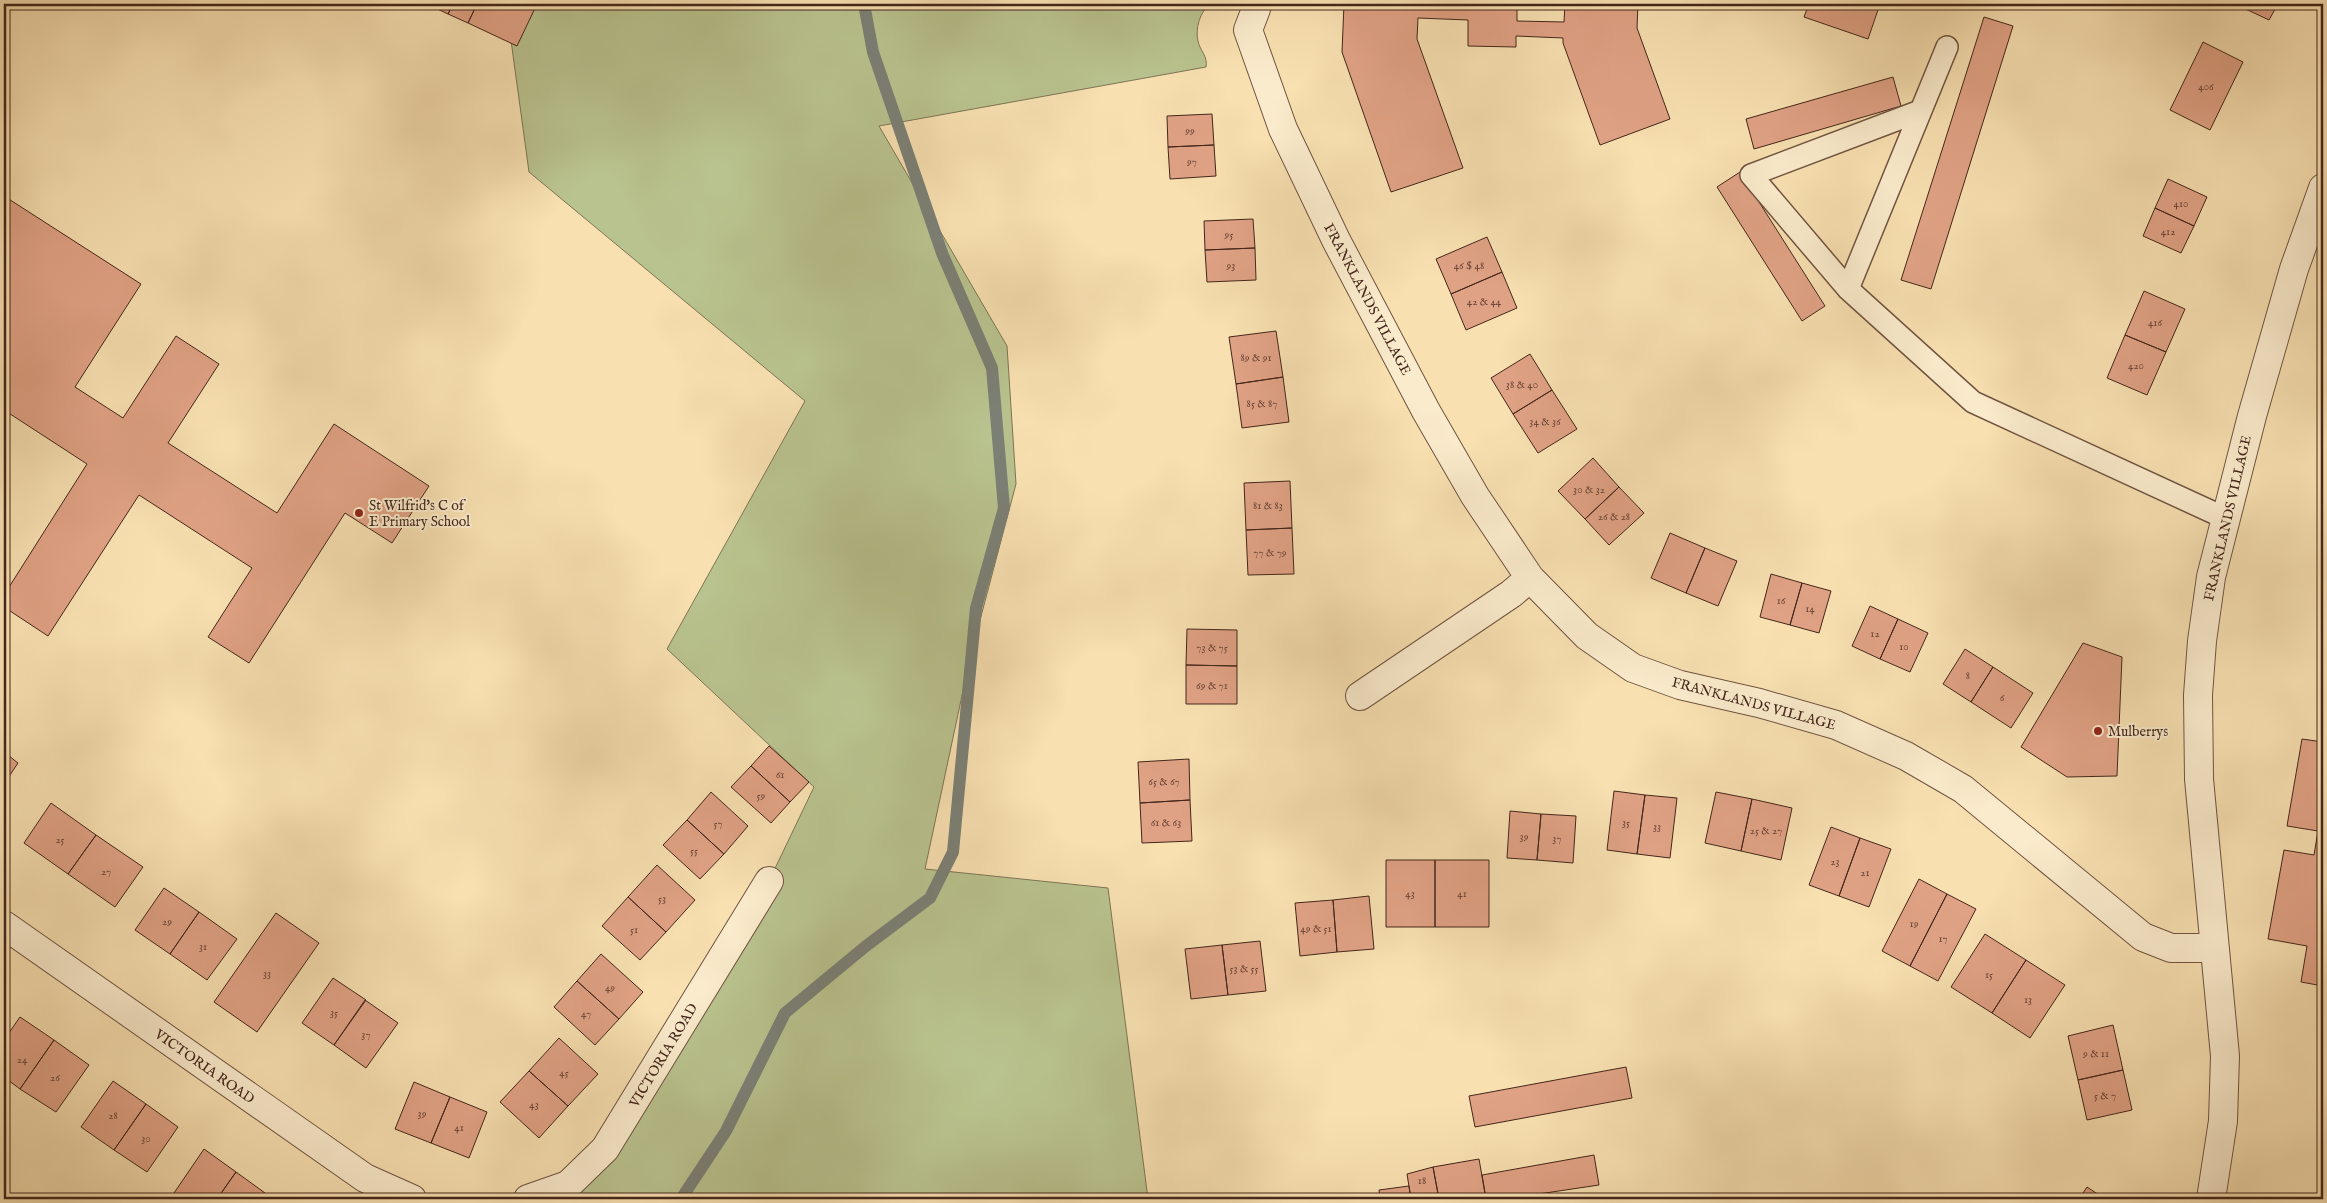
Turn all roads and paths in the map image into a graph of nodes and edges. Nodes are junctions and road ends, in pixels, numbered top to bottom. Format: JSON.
{"nodes":[{"id":1,"x":1256,"y":4,"type":"edge"},
{"id":2,"x":1947,"y":47,"type":"dead end"},
{"id":3,"x":1920,"y":111,"type":"junction"},
{"id":4,"x":2323,"y":188,"type":"edge"},
{"id":5,"x":1848,"y":288,"type":"junction"},
{"id":6,"x":2225,"y":518,"type":"junction"},
{"id":7,"x":1530,"y":578,"type":"junction"},
{"id":8,"x":1360,"y":696,"type":"dead end"},
{"id":9,"x":769,"y":881,"type":"dead end"},
{"id":10,"x":4,"y":925,"type":"edge"},
{"id":11,"x":2213,"y":948,"type":"junction"},
{"id":12,"x":412,"y":1199,"type":"edge"},
{"id":13,"x":528,"y":1199,"type":"edge"},
{"id":14,"x":2211,"y":1199,"type":"edge"}],
"edges":[{"from":1,"to":7,"type":"street","name":"FRANKLANDS VILLAGE"},
{"from":2,"to":3,"type":"lane"},
{"from":3,"to":5,"type":"lane"},
{"from":3,"to":5,"type":"lane"},
{"from":4,"to":6,"type":"street","name":"FRANKLANDS VILLAGE"},
{"from":5,"to":6,"type":"lane"},
{"from":6,"to":11,"type":"street","name":"FRANKLANDS VILLAGE"},
{"from":7,"to":8,"type":"street"},
{"from":7,"to":11,"type":"street","name":"FRANKLANDS VILLAGE"},
{"from":9,"to":13,"type":"street","name":"VICTORIA ROAD"},
{"from":10,"to":12,"type":"street","name":"VICTORIA ROAD"},
{"from":11,"to":14,"type":"street","name":"FRANKLANDS VILLAGE"}]}
